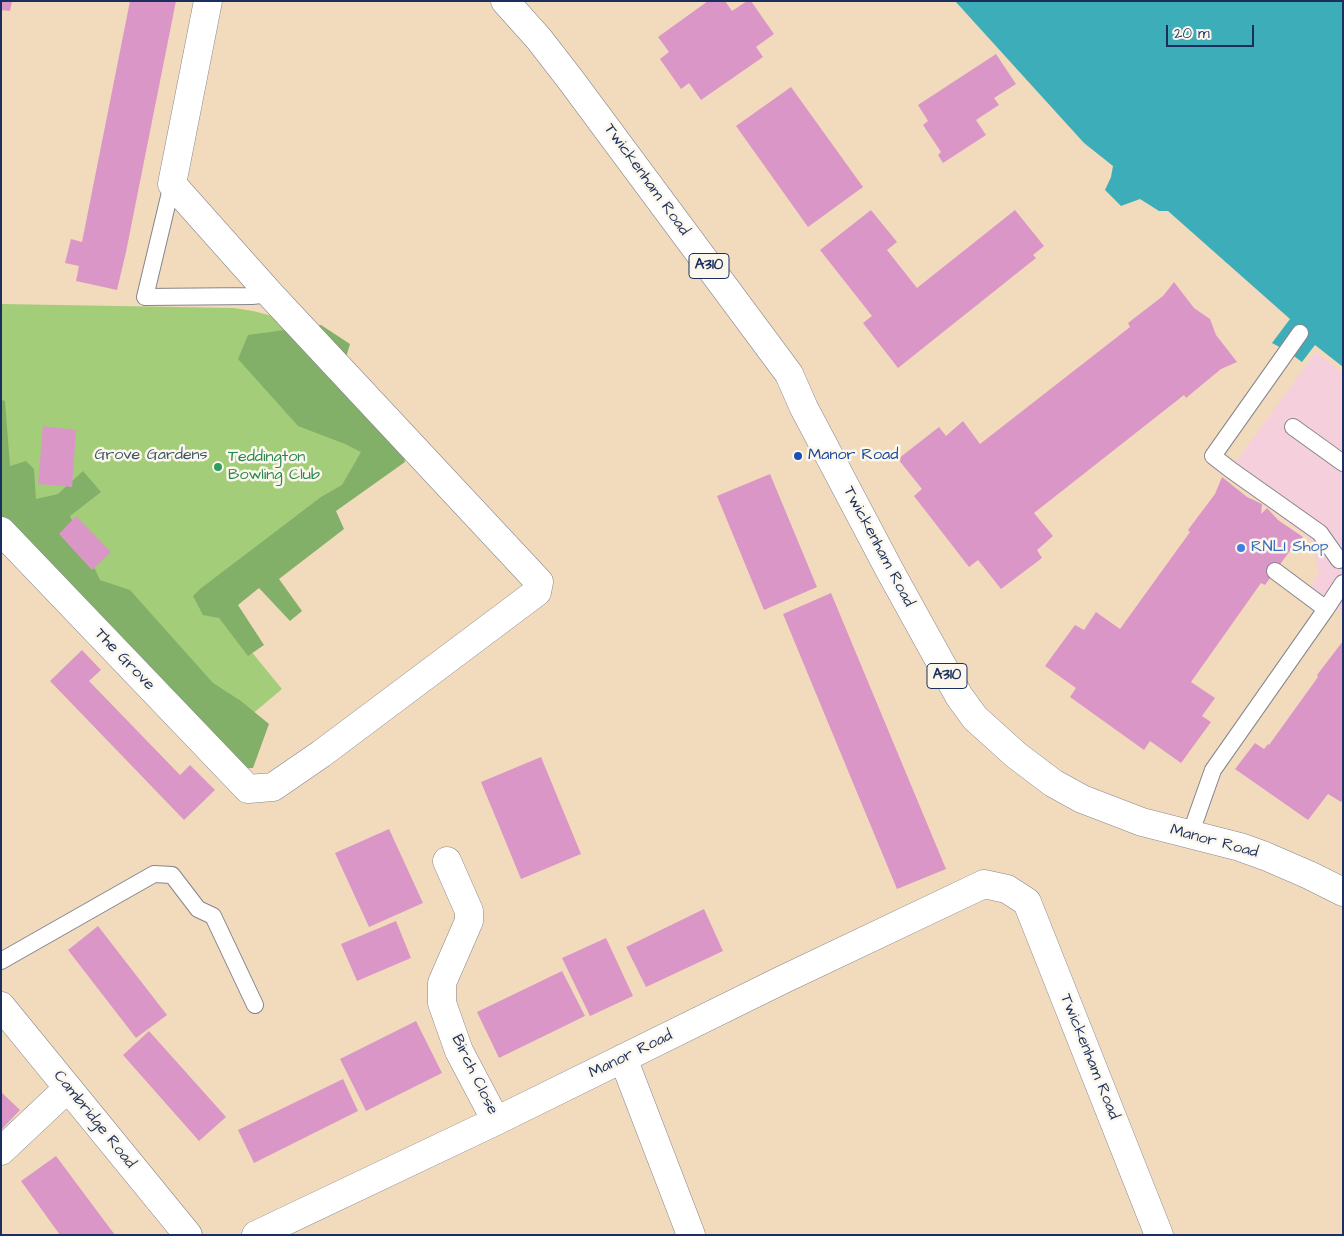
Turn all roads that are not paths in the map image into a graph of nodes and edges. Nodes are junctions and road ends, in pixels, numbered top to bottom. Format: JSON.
{"nodes":[{"id":1,"x":208,"y":1,"type":"edge"},
{"id":2,"x":505,"y":1,"type":"edge"},
{"id":3,"x":172,"y":184,"type":"junction"},
{"id":4,"x":270,"y":294,"type":"junction"},
{"id":5,"x":1300,"y":333,"type":"dead end"},
{"id":6,"x":1293,"y":427,"type":"dead end"},
{"id":7,"x":1343,"y":463,"type":"edge"},
{"id":8,"x":1,"y":531,"type":"edge"},
{"id":9,"x":1342,"y":564,"type":"edge"},
{"id":10,"x":1275,"y":572,"type":"dead end"},
{"id":11,"x":1343,"y":583,"type":"edge"},
{"id":12,"x":1326,"y":609,"type":"junction"},
{"id":13,"x":1082,"y":799,"type":"joint"},
{"id":14,"x":1190,"y":835,"type":"junction"},
{"id":15,"x":447,"y":861,"type":"dead end"},
{"id":16,"x":1007,"y":888,"type":"joint"},
{"id":17,"x":1343,"y":892,"type":"edge"},
{"id":18,"x":1,"y":961,"type":"edge"},
{"id":19,"x":255,"y":1005,"type":"dead end"},
{"id":20,"x":1,"y":1006,"type":"edge"},
{"id":21,"x":624,"y":1058,"type":"junction"},
{"id":22,"x":68,"y":1088,"type":"junction"},
{"id":23,"x":496,"y":1122,"type":"junction"},
{"id":24,"x":1,"y":1151,"type":"edge"},
{"id":25,"x":188,"y":1235,"type":"edge"},
{"id":26,"x":256,"y":1235,"type":"edge"},
{"id":27,"x":691,"y":1235,"type":"edge"},
{"id":28,"x":1158,"y":1235,"type":"edge"}],
"edges":[{"from":1,"to":3,"type":"street"},
{"from":2,"to":13,"type":"street","name":"Twickenham Road","number":"A310"},
{"from":3,"to":4,"type":"street"},
{"from":3,"to":4,"type":"lane"},
{"from":4,"to":8,"type":"street","name":"The Grove"},
{"from":5,"to":9,"type":"lane"},
{"from":6,"to":7,"type":"lane"},
{"from":10,"to":12,"type":"lane"},
{"from":11,"to":12,"type":"lane"},
{"from":12,"to":14,"type":"lane"},
{"from":13,"to":14,"type":"street","name":"Manor Road","number":"A310"},
{"from":14,"to":17,"type":"street","name":"Manor Road","number":"A310"},
{"from":15,"to":23,"type":"street","name":"Birch Close"},
{"from":16,"to":21,"type":"street","name":"Manor Road"},
{"from":16,"to":28,"type":"street","name":"Twickenham Road"},
{"from":18,"to":19,"type":"lane"},
{"from":20,"to":22,"type":"street","name":"Cambridge Road"},
{"from":21,"to":23,"type":"street","name":"Manor Road"},
{"from":21,"to":27,"type":"street"},
{"from":22,"to":24,"type":"street"},
{"from":22,"to":25,"type":"street","name":"Cambridge Road"},
{"from":23,"to":26,"type":"street","name":"Manor Road"}]}
